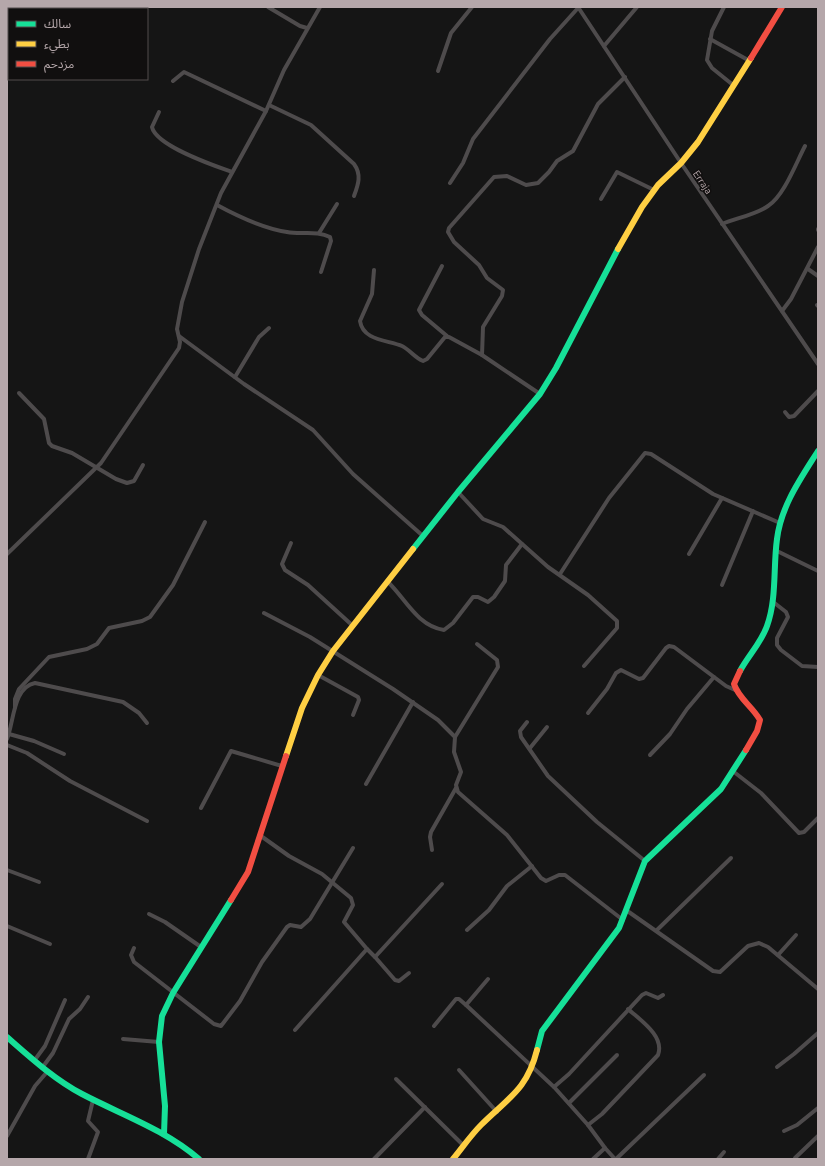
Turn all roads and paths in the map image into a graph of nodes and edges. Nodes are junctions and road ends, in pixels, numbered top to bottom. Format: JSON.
{"nodes":[{"id":1,"x":268,"y":7,"type":"edge"},
{"id":2,"x":320,"y":7,"type":"edge"},
{"id":3,"x":472,"y":7,"type":"edge"},
{"id":4,"x":578,"y":7,"type":"edge"},
{"id":5,"x":637,"y":7,"type":"edge"},
{"id":6,"x":724,"y":7,"type":"edge"},
{"id":7,"x":782,"y":7,"type":"edge"},
{"id":8,"x":307,"y":28,"type":"junction"},
{"id":9,"x":710,"y":39,"type":"junction"},
{"id":10,"x":604,"y":46,"type":"junction"},
{"id":11,"x":748,"y":60,"type":"junction"},
{"id":12,"x":438,"y":70,"type":"dead end"},
{"id":13,"x":625,"y":77,"type":"junction"},
{"id":14,"x":173,"y":81,"type":"dead end"},
{"id":15,"x":733,"y":85,"type":"junction"},
{"id":16,"x":269,"y":105,"type":"junction"},
{"id":17,"x":266,"y":111,"type":"junction"},
{"id":18,"x":159,"y":112,"type":"dead end"},
{"id":19,"x":805,"y":146,"type":"dead end"},
{"id":20,"x":681,"y":163,"type":"junction"},
{"id":21,"x":232,"y":172,"type":"junction"},
{"id":22,"x":450,"y":183,"type":"dead end"},
{"id":23,"x":654,"y":190,"type":"junction"},
{"id":24,"x":354,"y":196,"type":"dead end"},
{"id":25,"x":601,"y":199,"type":"dead end"},
{"id":26,"x":337,"y":204,"type":"dead end"},
{"id":27,"x":217,"y":205,"type":"junction"},
{"id":28,"x":722,"y":224,"type":"junction"},
{"id":29,"x":319,"y":233,"type":"junction"},
{"id":30,"x":818,"y":247,"type":"edge"},
{"id":31,"x":442,"y":266,"type":"dead end"},
{"id":32,"x":808,"y":269,"type":"junction"},
{"id":33,"x":374,"y":270,"type":"dead end"},
{"id":34,"x":321,"y":272,"type":"dead end"},
{"id":35,"x":818,"y":276,"type":"edge"},
{"id":36,"x":782,"y":311,"type":"junction"},
{"id":37,"x":269,"y":328,"type":"dead end"},
{"id":38,"x":179,"y":336,"type":"junction"},
{"id":39,"x":447,"y":336,"type":"junction"},
{"id":40,"x":482,"y":355,"type":"junction"},
{"id":41,"x":818,"y":364,"type":"edge"},
{"id":42,"x":235,"y":377,"type":"junction"},
{"id":43,"x":818,"y":391,"type":"edge"},
{"id":44,"x":19,"y":393,"type":"dead end"},
{"id":45,"x":540,"y":394,"type":"junction"},
{"id":46,"x":785,"y":412,"type":"dead end"},
{"id":47,"x":818,"y":450,"type":"edge"},
{"id":48,"x":143,"y":465,"type":"dead end"},
{"id":49,"x":96,"y":468,"type":"junction"},
{"id":50,"x":458,"y":492,"type":"junction"},
{"id":51,"x":722,"y":498,"type":"junction"},
{"id":52,"x":752,"y":511,"type":"junction"},
{"id":53,"x":205,"y":522,"type":"dead end"},
{"id":54,"x":780,"y":523,"type":"junction"},
{"id":55,"x":423,"y":536,"type":"junction"},
{"id":56,"x":291,"y":543,"type":"dead end"},
{"id":57,"x":522,"y":544,"type":"junction"},
{"id":58,"x":777,"y":551,"type":"junction"},
{"id":59,"x":7,"y":554,"type":"edge"},
{"id":60,"x":689,"y":554,"type":"dead end"},
{"id":61,"x":818,"y":571,"type":"edge"},
{"id":62,"x":560,"y":574,"type":"junction"},
{"id":63,"x":388,"y":582,"type":"junction"},
{"id":64,"x":722,"y":585,"type":"dead end"},
{"id":65,"x":772,"y":601,"type":"junction"},
{"id":66,"x":264,"y":613,"type":"dead end"},
{"id":67,"x":353,"y":626,"type":"junction"},
{"id":68,"x":477,"y":644,"type":"dead end"},
{"id":69,"x":333,"y":652,"type":"junction"},
{"id":70,"x":584,"y":666,"type":"dead end"},
{"id":71,"x":818,"y":667,"type":"edge"},
{"id":72,"x":318,"y":675,"type":"junction"},
{"id":73,"x":714,"y":677,"type":"junction"},
{"id":74,"x":735,"y":690,"type":"junction"},
{"id":75,"x":413,"y":702,"type":"junction"},
{"id":76,"x":15,"y":707,"type":"junction"},
{"id":77,"x":588,"y":713,"type":"dead end"},
{"id":78,"x":353,"y":715,"type":"dead end"},
{"id":79,"x":527,"y":722,"type":"dead end"},
{"id":80,"x":147,"y":723,"type":"dead end"},
{"id":81,"x":547,"y":727,"type":"dead end"},
{"id":82,"x":9,"y":734,"type":"junction"},
{"id":83,"x":455,"y":737,"type":"junction"},
{"id":84,"x":7,"y":739,"type":"edge"},
{"id":85,"x":7,"y":745,"type":"edge"},
{"id":86,"x":530,"y":748,"type":"junction"},
{"id":87,"x":64,"y":754,"type":"dead end"},
{"id":88,"x":650,"y":755,"type":"dead end"},
{"id":89,"x":282,"y":766,"type":"junction"},
{"id":90,"x":734,"y":772,"type":"junction"},
{"id":91,"x":366,"y":784,"type":"dead end"},
{"id":92,"x":456,"y":788,"type":"junction"},
{"id":93,"x":201,"y":808,"type":"dead end"},
{"id":94,"x":818,"y":818,"type":"edge"},
{"id":95,"x":147,"y":821,"type":"dead end"},
{"id":96,"x":261,"y":836,"type":"junction"},
{"id":97,"x":353,"y":848,"type":"dead end"},
{"id":98,"x":432,"y":850,"type":"dead end"},
{"id":99,"x":731,"y":858,"type":"dead end"},
{"id":100,"x":645,"y":861,"type":"junction"},
{"id":101,"x":532,"y":866,"type":"junction"},
{"id":102,"x":7,"y":870,"type":"edge"},
{"id":103,"x":39,"y":882,"type":"dead end"},
{"id":104,"x":332,"y":882,"type":"junction"},
{"id":105,"x":442,"y":884,"type":"dead end"},
{"id":106,"x":626,"y":910,"type":"junction"},
{"id":107,"x":149,"y":914,"type":"dead end"},
{"id":108,"x":622,"y":920,"type":"junction"},
{"id":109,"x":7,"y":926,"type":"edge"},
{"id":110,"x":467,"y":930,"type":"dead end"},
{"id":111,"x":657,"y":930,"type":"junction"},
{"id":112,"x":796,"y":935,"type":"dead end"},
{"id":113,"x":50,"y":944,"type":"dead end"},
{"id":114,"x":201,"y":947,"type":"junction"},
{"id":115,"x":134,"y":948,"type":"dead end"},
{"id":116,"x":366,"y":949,"type":"junction"},
{"id":117,"x":778,"y":956,"type":"junction"},
{"id":118,"x":375,"y":957,"type":"junction"},
{"id":119,"x":408,"y":973,"type":"dead end"},
{"id":120,"x":488,"y":979,"type":"dead end"},
{"id":121,"x":818,"y":989,"type":"edge"},
{"id":122,"x":173,"y":993,"type":"junction"},
{"id":123,"x":663,"y":996,"type":"dead end"},
{"id":124,"x":88,"y":997,"type":"dead end"},
{"id":125,"x":65,"y":1000,"type":"dead end"},
{"id":126,"x":466,"y":1005,"type":"junction"},
{"id":127,"x":628,"y":1009,"type":"junction"},
{"id":128,"x":434,"y":1026,"type":"dead end"},
{"id":129,"x":295,"y":1030,"type":"dead end"},
{"id":130,"x":818,"y":1033,"type":"edge"},
{"id":131,"x":7,"y":1036,"type":"edge"},
{"id":132,"x":123,"y":1039,"type":"dead end"},
{"id":133,"x":159,"y":1042,"type":"junction"},
{"id":134,"x":617,"y":1055,"type":"dead end"},
{"id":135,"x":34,"y":1061,"type":"junction"},
{"id":136,"x":533,"y":1067,"type":"junction"},
{"id":137,"x":776,"y":1067,"type":"dead end"},
{"id":138,"x":45,"y":1070,"type":"junction"},
{"id":139,"x":459,"y":1070,"type":"dead end"},
{"id":140,"x":704,"y":1075,"type":"dead end"},
{"id":141,"x":396,"y":1079,"type":"dead end"},
{"id":142,"x":554,"y":1087,"type":"junction"},
{"id":143,"x":93,"y":1100,"type":"junction"},
{"id":144,"x":568,"y":1103,"type":"junction"},
{"id":145,"x":425,"y":1107,"type":"junction"},
{"id":146,"x":818,"y":1108,"type":"edge"},
{"id":147,"x":497,"y":1112,"type":"junction"},
{"id":148,"x":588,"y":1125,"type":"junction"},
{"id":149,"x":784,"y":1131,"type":"dead end"},
{"id":150,"x":164,"y":1134,"type":"junction"},
{"id":151,"x":7,"y":1136,"type":"edge"},
{"id":152,"x":818,"y":1136,"type":"edge"},
{"id":153,"x":463,"y":1145,"type":"junction"},
{"id":154,"x":605,"y":1148,"type":"junction"},
{"id":155,"x":724,"y":1152,"type":"dead end"},
{"id":156,"x":197,"y":1158,"type":"edge"},
{"id":157,"x":795,"y":1158,"type":"dead end"},
{"id":158,"x":88,"y":1159,"type":"edge"},
{"id":159,"x":374,"y":1159,"type":"edge"},
{"id":160,"x":453,"y":1159,"type":"edge"},
{"id":161,"x":593,"y":1159,"type":"edge"},
{"id":162,"x":615,"y":1159,"type":"edge"},
{"id":163,"x":718,"y":1159,"type":"edge"}],
"edges":[{"from":1,"to":8,"type":"street"},
{"from":2,"to":8,"type":"street"},
{"from":3,"to":12,"type":"street"},
{"from":4,"to":10,"type":"street","name":"Erraja"},
{"from":4,"to":22,"type":"street"},
{"from":5,"to":10,"type":"street"},
{"from":6,"to":9,"type":"street"},
{"from":7,"to":11,"type":"street"},
{"from":8,"to":16,"type":"street"},
{"from":9,"to":11,"type":"street"},
{"from":9,"to":15,"type":"street"},
{"from":10,"to":13,"type":"street","name":"Erraja"},
{"from":11,"to":15,"type":"street"},
{"from":13,"to":20,"type":"street","name":"Erraja"},
{"from":13,"to":40,"type":"street"},
{"from":14,"to":17,"type":"street"},
{"from":15,"to":20,"type":"street"},
{"from":16,"to":17,"type":"street"},
{"from":16,"to":24,"type":"street"},
{"from":17,"to":21,"type":"street"},
{"from":18,"to":21,"type":"street"},
{"from":19,"to":28,"type":"street"},
{"from":20,"to":23,"type":"street"},
{"from":20,"to":28,"type":"street","name":"Erraja"},
{"from":21,"to":27,"type":"street"},
{"from":23,"to":25,"type":"street"},
{"from":23,"to":45,"type":"street"},
{"from":26,"to":29,"type":"street"},
{"from":27,"to":29,"type":"street"},
{"from":27,"to":38,"type":"street"},
{"from":28,"to":36,"type":"street","name":"Erraja"},
{"from":29,"to":34,"type":"street"},
{"from":30,"to":32,"type":"street"},
{"from":31,"to":39,"type":"street"},
{"from":32,"to":35,"type":"street"},
{"from":32,"to":36,"type":"street"},
{"from":33,"to":39,"type":"street"},
{"from":36,"to":41,"type":"street","name":"Erraja"},
{"from":37,"to":42,"type":"street"},
{"from":38,"to":42,"type":"street"},
{"from":38,"to":49,"type":"street"},
{"from":39,"to":40,"type":"street"},
{"from":40,"to":45,"type":"street"},
{"from":42,"to":55,"type":"street"},
{"from":43,"to":46,"type":"street"},
{"from":44,"to":49,"type":"street"},
{"from":45,"to":50,"type":"street"},
{"from":47,"to":54,"type":"street"},
{"from":48,"to":49,"type":"street"},
{"from":49,"to":59,"type":"street"},
{"from":50,"to":55,"type":"street"},
{"from":50,"to":57,"type":"street"},
{"from":51,"to":52,"type":"street"},
{"from":51,"to":60,"type":"street"},
{"from":51,"to":62,"type":"street"},
{"from":52,"to":54,"type":"street"},
{"from":52,"to":64,"type":"street"},
{"from":53,"to":76,"type":"street"},
{"from":54,"to":58,"type":"street"},
{"from":55,"to":63,"type":"street"},
{"from":56,"to":67,"type":"street"},
{"from":57,"to":62,"type":"street"},
{"from":57,"to":63,"type":"street"},
{"from":58,"to":61,"type":"street"},
{"from":58,"to":65,"type":"street"},
{"from":62,"to":70,"type":"street"},
{"from":63,"to":67,"type":"street"},
{"from":65,"to":71,"type":"street"},
{"from":65,"to":74,"type":"street"},
{"from":66,"to":69,"type":"street"},
{"from":67,"to":69,"type":"street"},
{"from":68,"to":83,"type":"street"},
{"from":69,"to":72,"type":"street"},
{"from":69,"to":75,"type":"street"},
{"from":72,"to":78,"type":"street"},
{"from":72,"to":89,"type":"street"},
{"from":73,"to":74,"type":"street"},
{"from":73,"to":77,"type":"street"},
{"from":73,"to":88,"type":"street"},
{"from":74,"to":90,"type":"street"},
{"from":75,"to":83,"type":"street"},
{"from":75,"to":91,"type":"street"},
{"from":76,"to":80,"type":"street"},
{"from":76,"to":82,"type":"street"},
{"from":79,"to":86,"type":"street"},
{"from":81,"to":86,"type":"street"},
{"from":82,"to":84,"type":"street"},
{"from":82,"to":87,"type":"street"},
{"from":83,"to":92,"type":"street"},
{"from":85,"to":95,"type":"street"},
{"from":86,"to":100,"type":"street"},
{"from":89,"to":93,"type":"street"},
{"from":89,"to":96,"type":"street"},
{"from":90,"to":94,"type":"street"},
{"from":90,"to":100,"type":"street"},
{"from":92,"to":98,"type":"street"},
{"from":92,"to":101,"type":"street"},
{"from":96,"to":104,"type":"street"},
{"from":96,"to":114,"type":"street"},
{"from":97,"to":104,"type":"street"},
{"from":99,"to":111,"type":"street"},
{"from":100,"to":106,"type":"street"},
{"from":101,"to":108,"type":"street"},
{"from":101,"to":110,"type":"street"},
{"from":102,"to":103,"type":"street"},
{"from":104,"to":116,"type":"street"},
{"from":104,"to":122,"type":"street"},
{"from":105,"to":118,"type":"street"},
{"from":106,"to":108,"type":"street"},
{"from":106,"to":111,"type":"street"},
{"from":107,"to":114,"type":"street"},
{"from":108,"to":136,"type":"street"},
{"from":109,"to":113,"type":"street"},
{"from":111,"to":117,"type":"street"},
{"from":112,"to":117,"type":"street"},
{"from":114,"to":122,"type":"street"},
{"from":115,"to":122,"type":"street"},
{"from":116,"to":118,"type":"street"},
{"from":116,"to":129,"type":"street"},
{"from":117,"to":121,"type":"street"},
{"from":118,"to":119,"type":"street"},
{"from":120,"to":126,"type":"street"},
{"from":122,"to":133,"type":"street"},
{"from":123,"to":127,"type":"street"},
{"from":124,"to":138,"type":"street"},
{"from":125,"to":135,"type":"street"},
{"from":126,"to":128,"type":"street"},
{"from":126,"to":136,"type":"street"},
{"from":127,"to":142,"type":"street"},
{"from":127,"to":148,"type":"street"},
{"from":130,"to":137,"type":"street"},
{"from":131,"to":135,"type":"street"},
{"from":132,"to":133,"type":"street"},
{"from":133,"to":150,"type":"street"},
{"from":134,"to":144,"type":"street"},
{"from":135,"to":138,"type":"street"},
{"from":136,"to":142,"type":"street"},
{"from":136,"to":147,"type":"street"},
{"from":138,"to":143,"type":"street"},
{"from":138,"to":151,"type":"street"},
{"from":139,"to":147,"type":"street"},
{"from":140,"to":162,"type":"street"},
{"from":141,"to":145,"type":"street"},
{"from":142,"to":144,"type":"street"},
{"from":143,"to":150,"type":"street"},
{"from":143,"to":158,"type":"street"},
{"from":144,"to":148,"type":"street"},
{"from":145,"to":153,"type":"street"},
{"from":145,"to":159,"type":"street"},
{"from":146,"to":149,"type":"street"},
{"from":147,"to":153,"type":"street"},
{"from":148,"to":154,"type":"street"},
{"from":150,"to":156,"type":"street"},
{"from":152,"to":157,"type":"street"},
{"from":153,"to":160,"type":"street"},
{"from":154,"to":161,"type":"street"},
{"from":154,"to":162,"type":"street"},
{"from":155,"to":163,"type":"street"}]}
